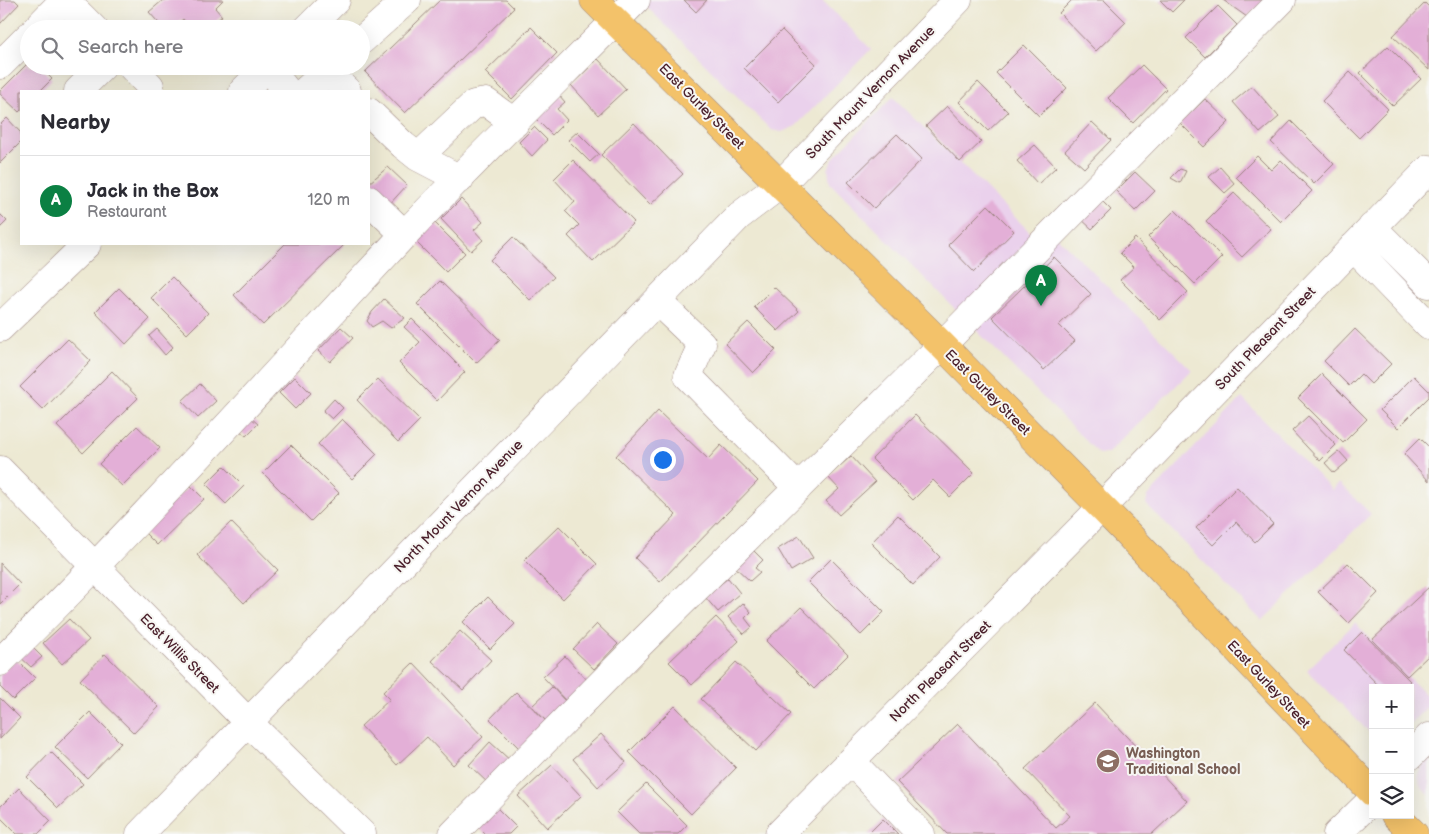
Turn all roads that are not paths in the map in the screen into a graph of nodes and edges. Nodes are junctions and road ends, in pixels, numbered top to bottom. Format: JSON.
{"nodes":[{"id":1,"x":65,"y":0,"type":"edge"},
{"id":2,"x":407,"y":0,"type":"edge"},
{"id":3,"x":594,"y":0,"type":"edge"},
{"id":4,"x":636,"y":0,"type":"edge"},
{"id":5,"x":958,"y":0,"type":"edge"},
{"id":6,"x":1282,"y":0,"type":"edge"},
{"id":7,"x":45,"y":20,"type":"edge"},
{"id":8,"x":85,"y":20,"type":"edge"},
{"id":9,"x":616,"y":21,"type":"junction"},
{"id":10,"x":370,"y":33,"type":"edge"},
{"id":11,"x":20,"y":45,"type":"edge"},
{"id":12,"x":0,"y":65,"type":"edge"},
{"id":13,"x":95,"y":75,"type":"edge"},
{"id":14,"x":140,"y":75,"type":"edge"},
{"id":15,"x":260,"y":75,"type":"edge"},
{"id":16,"x":274,"y":75,"type":"edge"},
{"id":17,"x":323,"y":75,"type":"edge"},
{"id":18,"x":335,"y":75,"type":"edge"},
{"id":19,"x":150,"y":86,"type":"dead end"},
{"id":20,"x":79,"y":90,"type":"edge"},
{"id":21,"x":244,"y":90,"type":"edge"},
{"id":22,"x":286,"y":90,"type":"edge"},
{"id":23,"x":306,"y":90,"type":"edge"},
{"id":24,"x":346,"y":90,"type":"edge"},
{"id":25,"x":370,"y":113,"type":"edge"},
{"id":26,"x":515,"y":123,"type":"junction"},
{"id":27,"x":418,"y":157,"type":"junction"},
{"id":28,"x":1429,"y":170,"type":"edge"},
{"id":29,"x":460,"y":179,"type":"junction"},
{"id":30,"x":781,"y":184,"type":"junction"},
{"id":31,"x":370,"y":201,"type":"edge"},
{"id":32,"x":1372,"y":227,"type":"junction"},
{"id":33,"x":404,"y":235,"type":"junction"},
{"id":34,"x":86,"y":245,"type":"edge"},
{"id":35,"x":1353,"y":247,"type":"junction"},
{"id":36,"x":1429,"y":284,"type":"edge"},
{"id":37,"x":657,"y":301,"type":"junction"},
{"id":38,"x":1429,"y":326,"type":"edge"},
{"id":39,"x":0,"y":328,"type":"edge"},
{"id":40,"x":942,"y":345,"type":"junction"},
{"id":41,"x":0,"y":470,"type":"edge"},
{"id":42,"x":798,"y":488,"type":"junction"},
{"id":43,"x":1102,"y":508,"type":"junction"},
{"id":44,"x":94,"y":568,"type":"junction"},
{"id":45,"x":0,"y":662,"type":"edge"},
{"id":46,"x":248,"y":722,"type":"junction"},
{"id":47,"x":1429,"y":737,"type":"edge"},
{"id":48,"x":1414,"y":752,"type":"edge"},
{"id":49,"x":851,"y":761,"type":"junction"},
{"id":50,"x":1369,"y":790,"type":"edge"},
{"id":51,"x":1369,"y":803,"type":"edge"},
{"id":52,"x":1399,"y":819,"type":"edge"},
{"id":53,"x":140,"y":834,"type":"edge"},
{"id":54,"x":362,"y":834,"type":"edge"},
{"id":55,"x":453,"y":834,"type":"edge"},
{"id":56,"x":780,"y":834,"type":"edge"},
{"id":57,"x":921,"y":834,"type":"edge"},
{"id":58,"x":1337,"y":834,"type":"edge"},
{"id":59,"x":1414,"y":834,"type":"edge"}],
"edges":[{"from":1,"to":7,"type":"street"},
{"from":1,"to":8,"type":"street"},
{"from":2,"to":10,"type":"street"},
{"from":3,"to":9,"type":"main road","name":"East Gurley Street"},
{"from":4,"to":9,"type":"street"},
{"from":5,"to":30,"type":"street","name":"South Mount Vernon Avenue"},
{"from":6,"to":40,"type":"street"},
{"from":9,"to":26,"type":"street"},
{"from":9,"to":30,"type":"main road","name":"East Gurley Street"},
{"from":11,"to":12,"type":"street"},
{"from":13,"to":20,"type":"street"},
{"from":14,"to":19,"type":"street"},
{"from":15,"to":21,"type":"street"},
{"from":16,"to":22,"type":"street"},
{"from":17,"to":23,"type":"street"},
{"from":18,"to":24,"type":"street"},
{"from":25,"to":27,"type":"street"},
{"from":26,"to":27,"type":"street"},
{"from":26,"to":29,"type":"street"},
{"from":27,"to":29,"type":"street"},
{"from":28,"to":32,"type":"street","name":"South Pleasant Street"},
{"from":29,"to":33,"type":"street"},
{"from":30,"to":37,"type":"street","name":"North Mount Vernon Avenue"},
{"from":30,"to":40,"type":"main road","name":"East Gurley Street"},
{"from":31,"to":33,"type":"street"},
{"from":32,"to":35,"type":"street","name":"South Pleasant Street"},
{"from":32,"to":36,"type":"street"},
{"from":33,"to":44,"type":"street"},
{"from":34,"to":39,"type":"street"},
{"from":35,"to":38,"type":"street"},
{"from":35,"to":43,"type":"street","name":"South Pleasant Street"},
{"from":37,"to":42,"type":"street"},
{"from":37,"to":46,"type":"street","name":"North Mount Vernon Avenue"},
{"from":40,"to":42,"type":"street"},
{"from":40,"to":43,"type":"main road","name":"East Gurley Street"},
{"from":41,"to":44,"type":"street","name":"East Willis Street"},
{"from":42,"to":55,"type":"street"},
{"from":43,"to":49,"type":"street","name":"North Pleasant Street"},
{"from":43,"to":50,"type":"main road","name":"East Gurley Street"},
{"from":44,"to":45,"type":"street"},
{"from":44,"to":46,"type":"street","name":"East Willis Street"},
{"from":46,"to":53,"type":"street","name":"North Mount Vernon Avenue"},
{"from":46,"to":54,"type":"street","name":"East Willis Street"},
{"from":47,"to":48,"type":"street"},
{"from":49,"to":56,"type":"street","name":"North Pleasant Street"},
{"from":49,"to":57,"type":"street"},
{"from":51,"to":58,"type":"street"},
{"from":52,"to":59,"type":"main road"}]}
